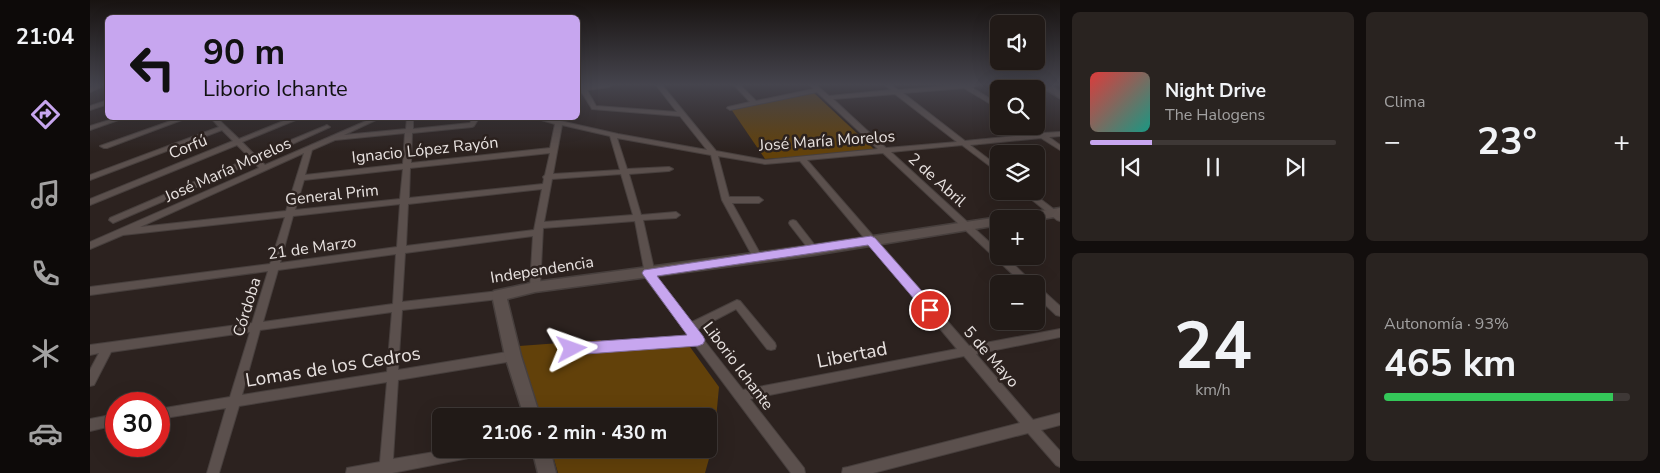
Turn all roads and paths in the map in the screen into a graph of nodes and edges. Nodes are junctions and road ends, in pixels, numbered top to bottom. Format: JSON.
{"nodes":[{"id":1,"x":593,"y":107,"type":"edge"},
{"id":2,"x":677,"y":107,"type":"edge"},
{"id":3,"x":734,"y":107,"type":"edge"},
{"id":4,"x":837,"y":107,"type":"edge"},
{"id":5,"x":918,"y":107,"type":"edge"},
{"id":6,"x":730,"y":108,"type":"dead end"},
{"id":7,"x":683,"y":114,"type":"junction"},
{"id":8,"x":116,"y":120,"type":"edge"},
{"id":9,"x":178,"y":120,"type":"edge"},
{"id":10,"x":219,"y":120,"type":"edge"},
{"id":11,"x":291,"y":120,"type":"edge"},
{"id":12,"x":372,"y":120,"type":"edge"},
{"id":13,"x":410,"y":120,"type":"edge"},
{"id":14,"x":475,"y":120,"type":"edge"},
{"id":15,"x":550,"y":120,"type":"edge"},
{"id":16,"x":559,"y":122,"type":"junction"},
{"id":17,"x":224,"y":127,"type":"junction"},
{"id":18,"x":327,"y":127,"type":"dead end"},
{"id":19,"x":90,"y":128,"type":"edge"},
{"id":20,"x":409,"y":131,"type":"junction"},
{"id":21,"x":1060,"y":134,"type":"edge"},
{"id":22,"x":613,"y":135,"type":"junction"},
{"id":23,"x":1042,"y":135,"type":"joint"},
{"id":24,"x":1045,"y":135,"type":"edge"},
{"id":25,"x":330,"y":138,"type":"junction"},
{"id":26,"x":238,"y":141,"type":"junction"},
{"id":27,"x":963,"y":143,"type":"junction"},
{"id":28,"x":104,"y":146,"type":"dead end"},
{"id":29,"x":1060,"y":148,"type":"edge"},
{"id":30,"x":309,"y":149,"type":"junction"},
{"id":31,"x":553,"y":150,"type":"junction"},
{"id":32,"x":884,"y":152,"type":"junction"},
{"id":33,"x":714,"y":153,"type":"junction"},
{"id":34,"x":254,"y":158,"type":"junction"},
{"id":35,"x":802,"y":160,"type":"junction"},
{"id":36,"x":990,"y":164,"type":"edge"},
{"id":37,"x":406,"y":165,"type":"junction"},
{"id":38,"x":262,"y":166,"type":"dead end"},
{"id":39,"x":669,"y":169,"type":"dead end"},
{"id":40,"x":625,"y":171,"type":"junction"},
{"id":41,"x":90,"y":178,"type":"edge"},
{"id":42,"x":300,"y":178,"type":"junction"},
{"id":43,"x":546,"y":182,"type":"junction"},
{"id":44,"x":726,"y":200,"type":"junction"},
{"id":45,"x":759,"y":200,"type":"dead end"},
{"id":46,"x":1038,"y":200,"type":"edge"},
{"id":47,"x":90,"y":202,"type":"edge"},
{"id":48,"x":404,"y":203,"type":"junction"},
{"id":49,"x":1058,"y":214,"type":"edge"},
{"id":50,"x":290,"y":215,"type":"junction"},
{"id":51,"x":676,"y":215,"type":"dead end"},
{"id":52,"x":1045,"y":215,"type":"edge"},
{"id":53,"x":638,"y":218,"type":"junction"},
{"id":54,"x":113,"y":220,"type":"dead end"},
{"id":55,"x":990,"y":222,"type":"edge"},
{"id":56,"x":793,"y":223,"type":"dead end"},
{"id":57,"x":966,"y":226,"type":"junction"},
{"id":58,"x":539,"y":228,"type":"junction"},
{"id":59,"x":122,"y":232,"type":"junction"},
{"id":60,"x":871,"y":240,"type":"junction"},
{"id":61,"x":90,"y":246,"type":"edge"},
{"id":62,"x":990,"y":248,"type":"edge"},
{"id":63,"x":814,"y":250,"type":"junction"},
{"id":64,"x":401,"y":251,"type":"junction"},
{"id":65,"x":756,"y":257,"type":"junction"},
{"id":66,"x":1009,"y":265,"type":"edge"},
{"id":67,"x":274,"y":268,"type":"junction"},
{"id":68,"x":648,"y":273,"type":"junction"},
{"id":69,"x":1019,"y":275,"type":"edge"},
{"id":70,"x":535,"y":287,"type":"junction"},
{"id":71,"x":90,"y":292,"type":"edge"},
{"id":72,"x":499,"y":295,"type":"junction"},
{"id":73,"x":1045,"y":298,"type":"edge"},
{"id":74,"x":397,"y":307,"type":"junction"},
{"id":75,"x":1060,"y":312,"type":"edge"},
{"id":76,"x":256,"y":326,"type":"junction"},
{"id":77,"x":690,"y":328,"type":"junction"},
{"id":78,"x":1060,"y":333,"type":"edge"},
{"id":79,"x":698,"y":340,"type":"junction"},
{"id":80,"x":771,"y":346,"type":"dead end"},
{"id":81,"x":107,"y":348,"type":"junction"},
{"id":82,"x":572,"y":349,"type":"dead end"},
{"id":83,"x":90,"y":350,"type":"edge"},
{"id":84,"x":966,"y":351,"type":"junction"},
{"id":85,"x":513,"y":356,"type":"junction"},
{"id":86,"x":392,"y":376,"type":"junction"},
{"id":87,"x":90,"y":381,"type":"edge"},
{"id":88,"x":739,"y":396,"type":"junction"},
{"id":89,"x":234,"y":402,"type":"junction"},
{"id":90,"x":529,"y":408,"type":"edge"},
{"id":91,"x":170,"y":412,"type":"edge"},
{"id":92,"x":1060,"y":419,"type":"edge"},
{"id":93,"x":105,"y":422,"type":"edge"},
{"id":94,"x":90,"y":425,"type":"edge"},
{"id":95,"x":1031,"y":426,"type":"junction"},
{"id":96,"x":442,"y":458,"type":"edge"},
{"id":97,"x":544,"y":458,"type":"edge"},
{"id":98,"x":1060,"y":461,"type":"edge"},
{"id":99,"x":386,"y":470,"type":"edge"},
{"id":100,"x":212,"y":473,"type":"edge"},
{"id":101,"x":352,"y":473,"type":"edge"},
{"id":102,"x":547,"y":473,"type":"edge"},
{"id":103,"x":799,"y":473,"type":"edge"},
{"id":104,"x":848,"y":473,"type":"edge"}],
"edges":[{"from":1,"to":7,"type":"street"},
{"from":2,"to":7,"type":"street"},
{"from":3,"to":6,"type":"street"},
{"from":4,"to":32,"type":"street","name":"2 de Abril"},
{"from":5,"to":27,"type":"street"},
{"from":7,"to":33,"type":"street"},
{"from":8,"to":19,"type":"street"},
{"from":9,"to":28,"type":"street"},
{"from":10,"to":17,"type":"street"},
{"from":11,"to":26,"type":"street","name":"Corfú"},
{"from":12,"to":25,"type":"street","name":"José María Morelos"},
{"from":13,"to":20,"type":"street"},
{"from":14,"to":20,"type":"street"},
{"from":15,"to":16,"type":"street","name":"José María Morelos"},
{"from":16,"to":22,"type":"street","name":"José María Morelos"},
{"from":16,"to":31,"type":"street"},
{"from":17,"to":26,"type":"street"},
{"from":17,"to":41,"type":"street"},
{"from":18,"to":34,"type":"street"},
{"from":20,"to":25,"type":"street"},
{"from":20,"to":37,"type":"street"},
{"from":21,"to":24,"type":"street","name":"José María Morelos"},
{"from":22,"to":33,"type":"street","name":"José María Morelos"},
{"from":22,"to":40,"type":"street","name":"Liborio Ichante"},
{"from":23,"to":27,"type":"street","name":"José María Morelos"},
{"from":23,"to":29,"type":"street"},
{"from":25,"to":30,"type":"street","name":"José María Morelos"},
{"from":26,"to":34,"type":"street"},
{"from":26,"to":47,"type":"street","name":"Corfú"},
{"from":27,"to":32,"type":"street","name":"José María Morelos"},
{"from":27,"to":36,"type":"street"},
{"from":30,"to":42,"type":"street","name":"Córdoba"},
{"from":30,"to":59,"type":"street","name":"José María Morelos"},
{"from":31,"to":37,"type":"street","name":"Ignacio López Rayón"},
{"from":31,"to":43,"type":"street"},
{"from":32,"to":35,"type":"street","name":"José María Morelos"},
{"from":32,"to":57,"type":"street","name":"2 de Abril"},
{"from":33,"to":35,"type":"street","name":"José María Morelos"},
{"from":33,"to":44,"type":"street"},
{"from":34,"to":38,"type":"street"},
{"from":34,"to":54,"type":"street"},
{"from":35,"to":60,"type":"street","name":"5 de Mayo"},
{"from":37,"to":42,"type":"street","name":"Ignacio López Rayón"},
{"from":37,"to":48,"type":"street"},
{"from":39,"to":40,"type":"street","name":"General Prim"},
{"from":40,"to":43,"type":"street","name":"General Prim"},
{"from":40,"to":53,"type":"street","name":"Liborio Ichante"},
{"from":42,"to":50,"type":"street","name":"Córdoba"},
{"from":43,"to":48,"type":"street","name":"General Prim"},
{"from":43,"to":58,"type":"street"},
{"from":44,"to":45,"type":"street"},
{"from":44,"to":65,"type":"street"},
{"from":46,"to":49,"type":"street"},
{"from":48,"to":50,"type":"street","name":"General Prim"},
{"from":48,"to":64,"type":"street"},
{"from":49,"to":52,"type":"main road"},
{"from":50,"to":59,"type":"street","name":"General Prim"},
{"from":50,"to":67,"type":"street","name":"Córdoba"},
{"from":51,"to":53,"type":"street","name":"21 de Marzo"},
{"from":53,"to":58,"type":"street","name":"21 de Marzo"},
{"from":53,"to":68,"type":"street","name":"Liborio Ichante"},
{"from":55,"to":57,"type":"main road","name":"Independencia"},
{"from":56,"to":63,"type":"street"},
{"from":57,"to":60,"type":"main road","name":"Independencia"},
{"from":57,"to":62,"type":"street","name":"2 de Abril"},
{"from":58,"to":64,"type":"street","name":"21 de Marzo"},
{"from":58,"to":70,"type":"street"},
{"from":59,"to":61,"type":"street","name":"José María Morelos"},
{"from":60,"to":63,"type":"main road","name":"Independencia"},
{"from":60,"to":84,"type":"street","name":"5 de Mayo"},
{"from":63,"to":65,"type":"main road","name":"Independencia"},
{"from":64,"to":67,"type":"street","name":"21 de Marzo"},
{"from":64,"to":74,"type":"street"},
{"from":65,"to":68,"type":"main road","name":"Independencia"},
{"from":66,"to":69,"type":"street","name":"2 de Abril"},
{"from":67,"to":71,"type":"street","name":"21 de Marzo"},
{"from":67,"to":76,"type":"street","name":"Córdoba"},
{"from":68,"to":70,"type":"main road","name":"Independencia"},
{"from":68,"to":77,"type":"street","name":"Liborio Ichante"},
{"from":70,"to":72,"type":"main road","name":"Independencia"},
{"from":72,"to":74,"type":"street","name":"Independencia"},
{"from":72,"to":85,"type":"main road"},
{"from":73,"to":75,"type":"street"},
{"from":74,"to":76,"type":"street","name":"Independencia"},
{"from":74,"to":86,"type":"street"},
{"from":76,"to":81,"type":"street","name":"Independencia"},
{"from":76,"to":89,"type":"street","name":"Córdoba"},
{"from":77,"to":79,"type":"street","name":"Liborio Ichante"},
{"from":77,"to":80,"type":"street"},
{"from":78,"to":84,"type":"street","name":"Libertad"},
{"from":79,"to":82,"type":"street"},
{"from":79,"to":88,"type":"street","name":"Liborio Ichante"},
{"from":81,"to":83,"type":"street","name":"Independencia"},
{"from":81,"to":87,"type":"street"},
{"from":84,"to":88,"type":"street","name":"Libertad"},
{"from":84,"to":95,"type":"street","name":"5 de Mayo"},
{"from":85,"to":86,"type":"street","name":"Lomas de los Cedros"},
{"from":85,"to":90,"type":"main road"},
{"from":86,"to":89,"type":"street","name":"Lomas de los Cedros"},
{"from":86,"to":99,"type":"street"},
{"from":88,"to":103,"type":"street","name":"Liborio Ichante"},
{"from":89,"to":91,"type":"street","name":"Lomas de los Cedros"},
{"from":89,"to":100,"type":"street","name":"Córdoba"},
{"from":92,"to":95,"type":"street"},
{"from":93,"to":94,"type":"street"},
{"from":95,"to":98,"type":"street","name":"5 de Mayo"},
{"from":95,"to":104,"type":"street"},
{"from":96,"to":99,"type":"street"},
{"from":97,"to":102,"type":"main road"},
{"from":99,"to":101,"type":"street"}]}
